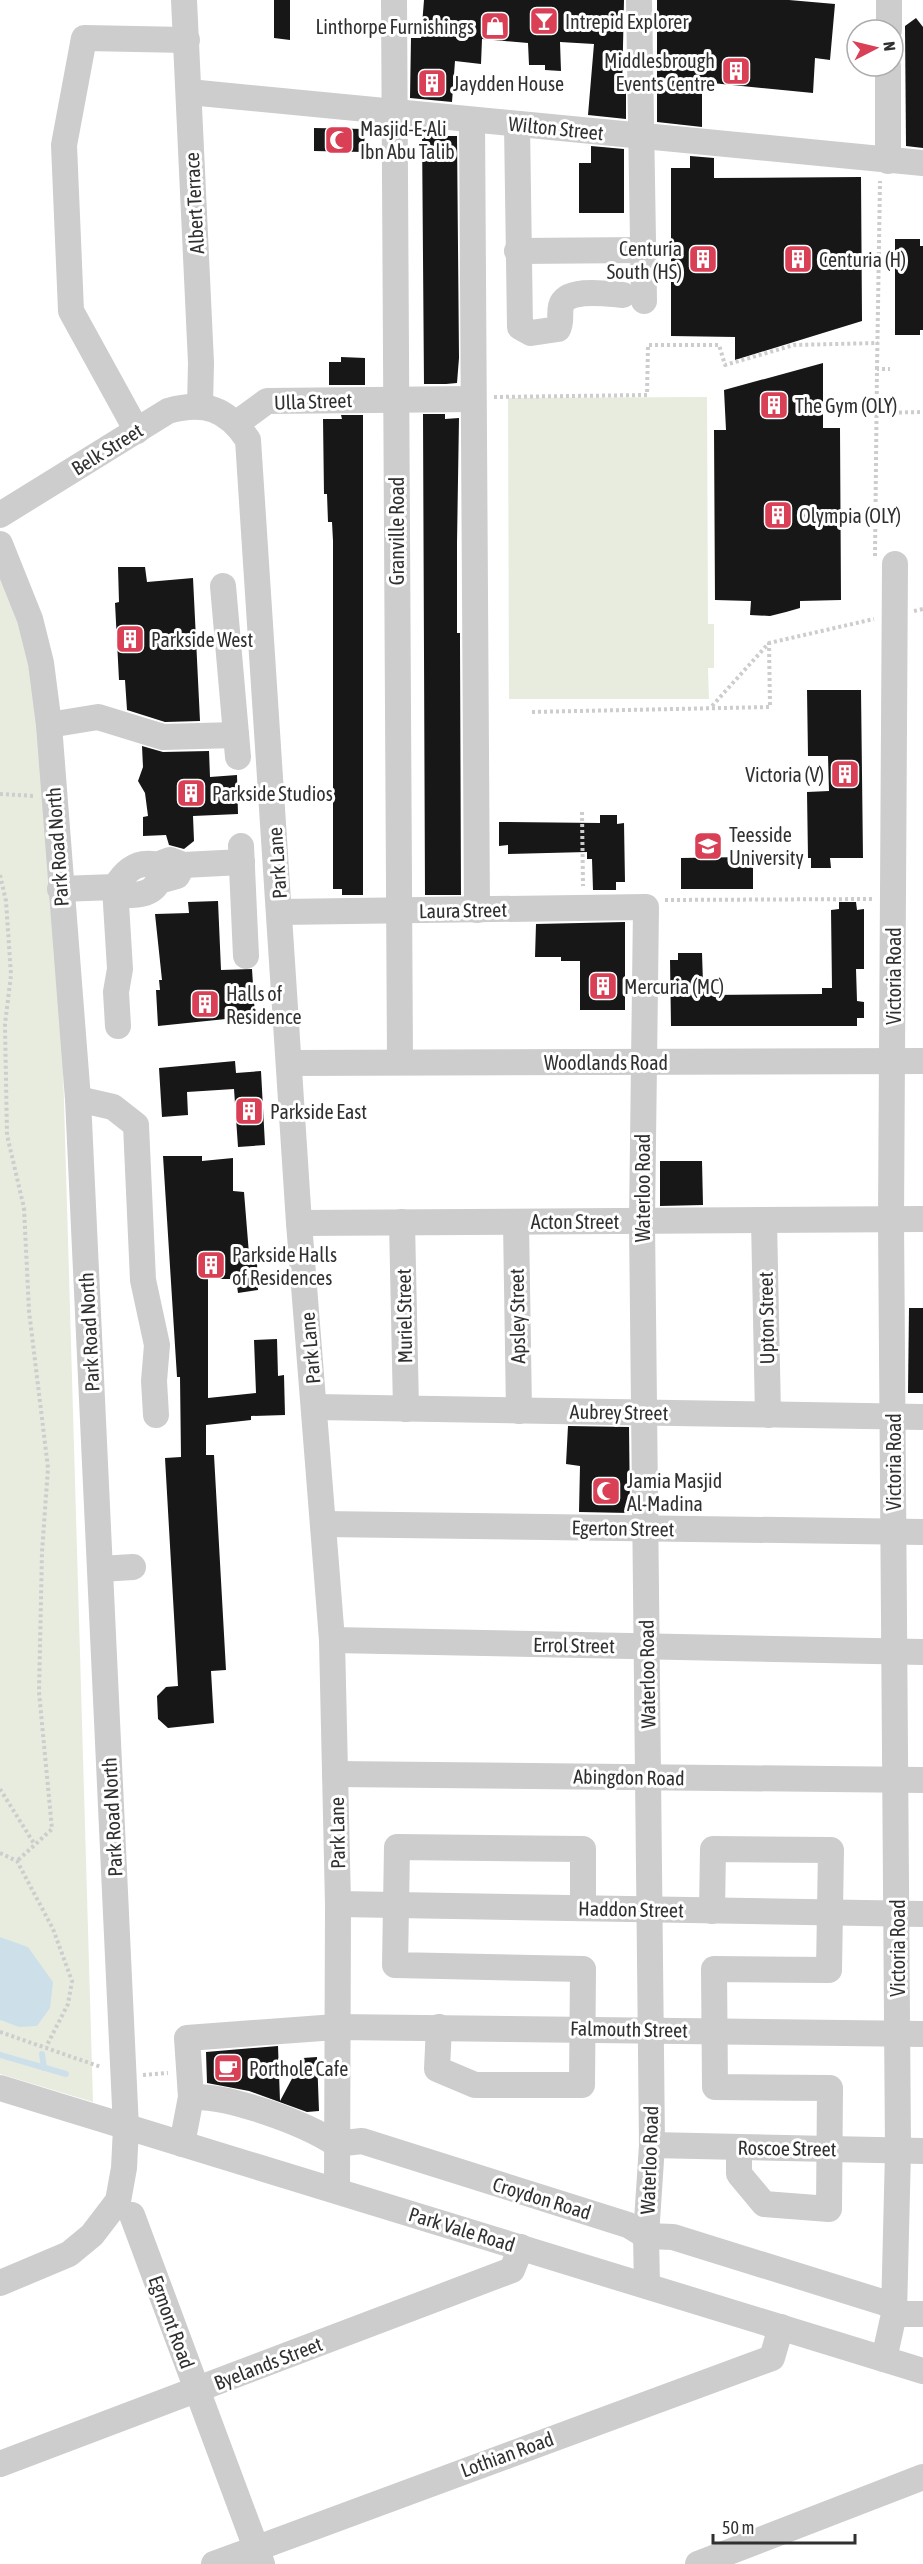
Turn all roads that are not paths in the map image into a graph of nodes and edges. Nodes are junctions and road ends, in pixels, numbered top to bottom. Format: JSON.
{"nodes":[{"id":1,"x":184,"y":0,"type":"edge"},
{"id":2,"x":394,"y":0,"type":"edge"},
{"id":3,"x":639,"y":0,"type":"edge"},
{"id":4,"x":889,"y":0,"type":"edge"},
{"id":5,"x":889,"y":18,"type":"edge"},
{"id":6,"x":187,"y":40,"type":"junction"},
{"id":7,"x":887,"y":78,"type":"edge"},
{"id":8,"x":189,"y":92,"type":"junction"},
{"id":9,"x":393,"y":112,"type":"junction"},
{"id":10,"x":472,"y":120,"type":"junction"},
{"id":11,"x":517,"y":124,"type":"junction"},
{"id":12,"x":641,"y":137,"type":"junction"},
{"id":13,"x":884,"y":161,"type":"junction"},
{"id":14,"x":923,"y":163,"type":"edge"},
{"id":15,"x":644,"y":250,"type":"junction"},
{"id":16,"x":517,"y":251,"type":"junction"},
{"id":17,"x":395,"y":399,"type":"junction"},
{"id":18,"x":473,"y":399,"type":"junction"},
{"id":19,"x":219,"y":414,"type":"junction"},
{"id":20,"x":137,"y":431,"type":"junction"},
{"id":21,"x":0,"y":515,"type":"edge"},
{"id":22,"x":0,"y":544,"type":"edge"},
{"id":23,"x":885,"y":563,"type":"road end"},
{"id":24,"x":223,"y":586,"type":"dead end"},
{"id":25,"x":49,"y":725,"type":"junction"},
{"id":26,"x":60,"y":889,"type":"junction"},
{"id":27,"x":115,"y":891,"type":"junction"},
{"id":28,"x":651,"y":903,"type":"joint"},
{"id":29,"x":399,"y":910,"type":"junction"},
{"id":30,"x":477,"y":910,"type":"junction"},
{"id":31,"x":280,"y":912,"type":"junction"},
{"id":32,"x":246,"y":956,"type":"dead end"},
{"id":33,"x":118,"y":1026,"type":"dead end"},
{"id":34,"x":923,"y":1060,"type":"edge"},
{"id":35,"x":892,"y":1061,"type":"junction"},
{"id":36,"x":400,"y":1062,"type":"junction"},
{"id":37,"x":643,"y":1062,"type":"junction"},
{"id":38,"x":290,"y":1063,"type":"junction"},
{"id":39,"x":78,"y":1099,"type":"junction"},
{"id":40,"x":923,"y":1219,"type":"edge"},
{"id":41,"x":764,"y":1220,"type":"junction"},
{"id":42,"x":891,"y":1220,"type":"junction"},
{"id":43,"x":642,"y":1221,"type":"junction"},
{"id":44,"x":402,"y":1222,"type":"junction"},
{"id":45,"x":516,"y":1222,"type":"junction"},
{"id":46,"x":299,"y":1223,"type":"junction"},
{"id":47,"x":315,"y":1407,"type":"junction"},
{"id":48,"x":406,"y":1409,"type":"junction"},
{"id":49,"x":519,"y":1411,"type":"junction"},
{"id":50,"x":644,"y":1413,"type":"junction"},
{"id":51,"x":156,"y":1415,"type":"dead end"},
{"id":52,"x":768,"y":1415,"type":"junction"},
{"id":53,"x":893,"y":1417,"type":"junction"},
{"id":54,"x":923,"y":1417,"type":"edge"},
{"id":55,"x":323,"y":1524,"type":"junction"},
{"id":56,"x":645,"y":1528,"type":"junction"},
{"id":57,"x":894,"y":1532,"type":"junction"},
{"id":58,"x":923,"y":1532,"type":"edge"},
{"id":59,"x":133,"y":1567,"type":"dead end"},
{"id":60,"x":100,"y":1569,"type":"junction"},
{"id":61,"x":332,"y":1640,"type":"junction"},
{"id":62,"x":646,"y":1647,"type":"junction"},
{"id":63,"x":894,"y":1652,"type":"junction"},
{"id":64,"x":923,"y":1652,"type":"edge"},
{"id":65,"x":335,"y":1774,"type":"junction"},
{"id":66,"x":648,"y":1778,"type":"junction"},
{"id":67,"x":895,"y":1780,"type":"junction"},
{"id":68,"x":923,"y":1780,"type":"edge"},
{"id":69,"x":338,"y":1904,"type":"junction"},
{"id":70,"x":396,"y":1905,"type":"junction"},
{"id":71,"x":583,"y":1908,"type":"junction"},
{"id":72,"x":649,"y":1910,"type":"junction"},
{"id":73,"x":712,"y":1911,"type":"junction"},
{"id":74,"x":830,"y":1912,"type":"junction"},
{"id":75,"x":897,"y":1914,"type":"junction"},
{"id":76,"x":923,"y":1914,"type":"edge"},
{"id":77,"x":336,"y":2026,"type":"junction"},
{"id":78,"x":438,"y":2027,"type":"junction"},
{"id":79,"x":583,"y":2029,"type":"junction"},
{"id":80,"x":651,"y":2029,"type":"junction"},
{"id":81,"x":714,"y":2030,"type":"junction"},
{"id":82,"x":897,"y":2034,"type":"junction"},
{"id":83,"x":923,"y":2034,"type":"edge"},
{"id":84,"x":0,"y":2088,"type":"edge"},
{"id":85,"x":191,"y":2097,"type":"junction"},
{"id":86,"x":126,"y":2128,"type":"junction"},
{"id":87,"x":182,"y":2144,"type":"junction"},
{"id":88,"x":336,"y":2144,"type":"junction"},
{"id":89,"x":652,"y":2145,"type":"junction"},
{"id":90,"x":739,"y":2147,"type":"junction"},
{"id":91,"x":830,"y":2149,"type":"junction"},
{"id":92,"x":911,"y":2151,"type":"edge"},
{"id":93,"x":337,"y":2190,"type":"junction"},
{"id":94,"x":132,"y":2215,"type":"dead end"},
{"id":95,"x":646,"y":2236,"type":"junction"},
{"id":96,"x":521,"y":2247,"type":"junction"},
{"id":97,"x":0,"y":2283,"type":"edge"},
{"id":98,"x":647,"y":2286,"type":"junction"},
{"id":99,"x":894,"y":2310,"type":"junction"},
{"id":100,"x":923,"y":2314,"type":"edge"},
{"id":101,"x":782,"y":2327,"type":"junction"},
{"id":102,"x":884,"y":2359,"type":"junction"},
{"id":103,"x":923,"y":2371,"type":"edge"},
{"id":104,"x":197,"y":2390,"type":"junction"},
{"id":105,"x":0,"y":2464,"type":"edge"},
{"id":106,"x":923,"y":2477,"type":"edge"},
{"id":107,"x":259,"y":2556,"type":"edge"},
{"id":108,"x":214,"y":2564,"type":"edge"},
{"id":109,"x":698,"y":2564,"type":"edge"}],
"edges":[{"from":1,"to":6,"type":"street","name":"Albert Terrace"},
{"from":2,"to":9,"type":"street","name":"Granville Road"},
{"from":3,"to":12,"type":"street"},
{"from":4,"to":5,"type":"street"},
{"from":6,"to":8,"type":"street","name":"Albert Terrace"},
{"from":6,"to":20,"type":"street"},
{"from":7,"to":13,"type":"street"},
{"from":8,"to":9,"type":"street","name":"Wilton Street"},
{"from":8,"to":19,"type":"street","name":"Albert Terrace"},
{"from":9,"to":10,"type":"street","name":"Wilton Street"},
{"from":9,"to":17,"type":"street","name":"Granville Road"},
{"from":10,"to":11,"type":"street","name":"Wilton Street"},
{"from":10,"to":18,"type":"street"},
{"from":11,"to":12,"type":"street","name":"Wilton Street"},
{"from":11,"to":16,"type":"street"},
{"from":12,"to":13,"type":"street","name":"Wilton Street"},
{"from":12,"to":15,"type":"street"},
{"from":13,"to":14,"type":"street","name":"Wilton Street"},
{"from":15,"to":16,"type":"street"},
{"from":15,"to":16,"type":"street"},
{"from":17,"to":18,"type":"street","name":"Ulla Street"},
{"from":17,"to":19,"type":"street","name":"Ulla Street"},
{"from":17,"to":29,"type":"street","name":"Granville Road"},
{"from":18,"to":30,"type":"street"},
{"from":19,"to":20,"type":"street","name":"Belk Street"},
{"from":19,"to":31,"type":"street","name":"Park Lane"},
{"from":20,"to":21,"type":"street","name":"Belk Street"},
{"from":22,"to":25,"type":"street","name":"Park Road North"},
{"from":23,"to":35,"type":"street","name":"Victoria Road"},
{"from":24,"to":25,"type":"street"},
{"from":25,"to":26,"type":"street","name":"Park Road North"},
{"from":26,"to":27,"type":"street"},
{"from":26,"to":39,"type":"street","name":"Park Road North"},
{"from":27,"to":32,"type":"street"},
{"from":27,"to":33,"type":"street"},
{"from":28,"to":30,"type":"street","name":"Laura Street"},
{"from":28,"to":37,"type":"street","name":"Waterloo Road"},
{"from":29,"to":30,"type":"street","name":"Laura Street"},
{"from":29,"to":31,"type":"street","name":"Laura Street"},
{"from":29,"to":36,"type":"street","name":"Granville Road"},
{"from":31,"to":38,"type":"street","name":"Park Lane"},
{"from":34,"to":35,"type":"street","name":"Woodlands Road"},
{"from":35,"to":37,"type":"street","name":"Woodlands Road"},
{"from":35,"to":42,"type":"street","name":"Victoria Road"},
{"from":36,"to":37,"type":"street","name":"Woodlands Road"},
{"from":36,"to":38,"type":"street","name":"Woodlands Road"},
{"from":37,"to":43,"type":"street","name":"Waterloo Road"},
{"from":38,"to":46,"type":"street","name":"Park Lane"},
{"from":39,"to":51,"type":"street"},
{"from":39,"to":60,"type":"street","name":"Park Road North"},
{"from":40,"to":42,"type":"street","name":"Acton Street"},
{"from":41,"to":42,"type":"street","name":"Acton Street"},
{"from":41,"to":43,"type":"street","name":"Acton Street"},
{"from":41,"to":52,"type":"street","name":"Upton Street"},
{"from":42,"to":53,"type":"street","name":"Victoria Road"},
{"from":43,"to":45,"type":"street","name":"Acton Street"},
{"from":43,"to":50,"type":"street","name":"Waterloo Road"},
{"from":44,"to":45,"type":"street","name":"Acton Street"},
{"from":44,"to":46,"type":"street","name":"Acton Street"},
{"from":44,"to":48,"type":"street","name":"Muriel Street"},
{"from":45,"to":49,"type":"street","name":"Apsley Street"},
{"from":46,"to":47,"type":"street","name":"Park Lane"},
{"from":47,"to":48,"type":"street","name":"Aubrey Street"},
{"from":47,"to":55,"type":"street","name":"Park Lane"},
{"from":48,"to":49,"type":"street","name":"Aubrey Street"},
{"from":49,"to":50,"type":"street","name":"Aubrey Street"},
{"from":50,"to":52,"type":"street","name":"Aubrey Street"},
{"from":50,"to":56,"type":"street","name":"Waterloo Road"},
{"from":52,"to":53,"type":"street","name":"Aubrey Street"},
{"from":53,"to":54,"type":"street","name":"Aubrey Street"},
{"from":53,"to":57,"type":"street","name":"Victoria Road"},
{"from":55,"to":56,"type":"street","name":"Egerton Street"},
{"from":55,"to":61,"type":"street","name":"Park Lane"},
{"from":56,"to":57,"type":"street","name":"Egerton Street"},
{"from":56,"to":62,"type":"street","name":"Waterloo Road"},
{"from":57,"to":58,"type":"street","name":"Egerton Street"},
{"from":57,"to":63,"type":"street","name":"Victoria Road"},
{"from":59,"to":60,"type":"street"},
{"from":60,"to":86,"type":"street","name":"Park Road North"},
{"from":61,"to":62,"type":"street","name":"Errol Street"},
{"from":61,"to":65,"type":"street","name":"Park Lane"},
{"from":62,"to":63,"type":"street","name":"Errol Street"},
{"from":62,"to":66,"type":"street","name":"Waterloo Road"},
{"from":63,"to":64,"type":"street","name":"Errol Street"},
{"from":63,"to":67,"type":"street","name":"Victoria Road"},
{"from":65,"to":66,"type":"street","name":"Abingdon Road"},
{"from":65,"to":69,"type":"street","name":"Park Lane"},
{"from":66,"to":67,"type":"street","name":"Abingdon Road"},
{"from":66,"to":72,"type":"street","name":"Waterloo Road"},
{"from":67,"to":68,"type":"street","name":"Abingdon Road"},
{"from":67,"to":75,"type":"street","name":"Victoria Road"},
{"from":69,"to":70,"type":"street","name":"Haddon Street"},
{"from":69,"to":77,"type":"street","name":"Park Lane"},
{"from":70,"to":71,"type":"street","name":"Haddon Street"},
{"from":70,"to":71,"type":"street"},
{"from":70,"to":79,"type":"street"},
{"from":71,"to":72,"type":"street","name":"Haddon Street"},
{"from":72,"to":73,"type":"street","name":"Haddon Street"},
{"from":72,"to":80,"type":"street","name":"Waterloo Road"},
{"from":73,"to":74,"type":"street","name":"Haddon Street"},
{"from":73,"to":74,"type":"street"},
{"from":74,"to":75,"type":"street","name":"Haddon Street"},
{"from":74,"to":81,"type":"street"},
{"from":75,"to":76,"type":"street","name":"Haddon Street"},
{"from":75,"to":82,"type":"street","name":"Victoria Road"},
{"from":77,"to":78,"type":"street","name":"Falmouth Street"},
{"from":77,"to":85,"type":"street","name":"Falmouth Street"},
{"from":77,"to":88,"type":"street","name":"Park Lane"},
{"from":78,"to":79,"type":"street","name":"Falmouth Street"},
{"from":78,"to":79,"type":"street"},
{"from":79,"to":80,"type":"street","name":"Falmouth Street"},
{"from":80,"to":81,"type":"street","name":"Falmouth Street"},
{"from":80,"to":89,"type":"street","name":"Waterloo Road"},
{"from":81,"to":82,"type":"street","name":"Falmouth Street"},
{"from":81,"to":91,"type":"street"},
{"from":82,"to":83,"type":"street","name":"Falmouth Street"},
{"from":82,"to":92,"type":"street","name":"Victoria Road"},
{"from":84,"to":86,"type":"street","name":"Park Vale Road"},
{"from":85,"to":87,"type":"street"},
{"from":85,"to":88,"type":"street"},
{"from":86,"to":87,"type":"street","name":"Park Vale Road"},
{"from":86,"to":97,"type":"street","name":"Park Road North"},
{"from":87,"to":93,"type":"street","name":"Park Vale Road"},
{"from":88,"to":93,"type":"street","name":"Park Lane"},
{"from":88,"to":95,"type":"street","name":"Croydon Road"},
{"from":89,"to":90,"type":"street","name":"Roscoe Street"},
{"from":89,"to":95,"type":"street","name":"Waterloo Road"},
{"from":90,"to":91,"type":"street","name":"Roscoe Street"},
{"from":90,"to":91,"type":"street"},
{"from":91,"to":92,"type":"street","name":"Roscoe Street"},
{"from":92,"to":99,"type":"street","name":"Victoria Road"},
{"from":93,"to":96,"type":"street","name":"Park Vale Road"},
{"from":94,"to":104,"type":"street","name":"Egmont Road"},
{"from":95,"to":98,"type":"street","name":"Waterloo Road"},
{"from":95,"to":99,"type":"street","name":"Croydon Road"},
{"from":96,"to":98,"type":"street","name":"Park Vale Road"},
{"from":96,"to":104,"type":"street","name":"Byelands Street"},
{"from":98,"to":101,"type":"street","name":"Park Vale Road"},
{"from":99,"to":100,"type":"street","name":"Croydon Road"},
{"from":99,"to":102,"type":"street","name":"Victoria Road"},
{"from":101,"to":102,"type":"street","name":"Park Vale Road"},
{"from":101,"to":107,"type":"street","name":"Lothian Road"},
{"from":102,"to":103,"type":"street","name":"Park Vale Road"},
{"from":104,"to":105,"type":"street","name":"Byelands Street"},
{"from":104,"to":107,"type":"street","name":"Egmont Road"},
{"from":106,"to":109,"type":"street"},
{"from":107,"to":108,"type":"street","name":"Lothian Road"}]}
